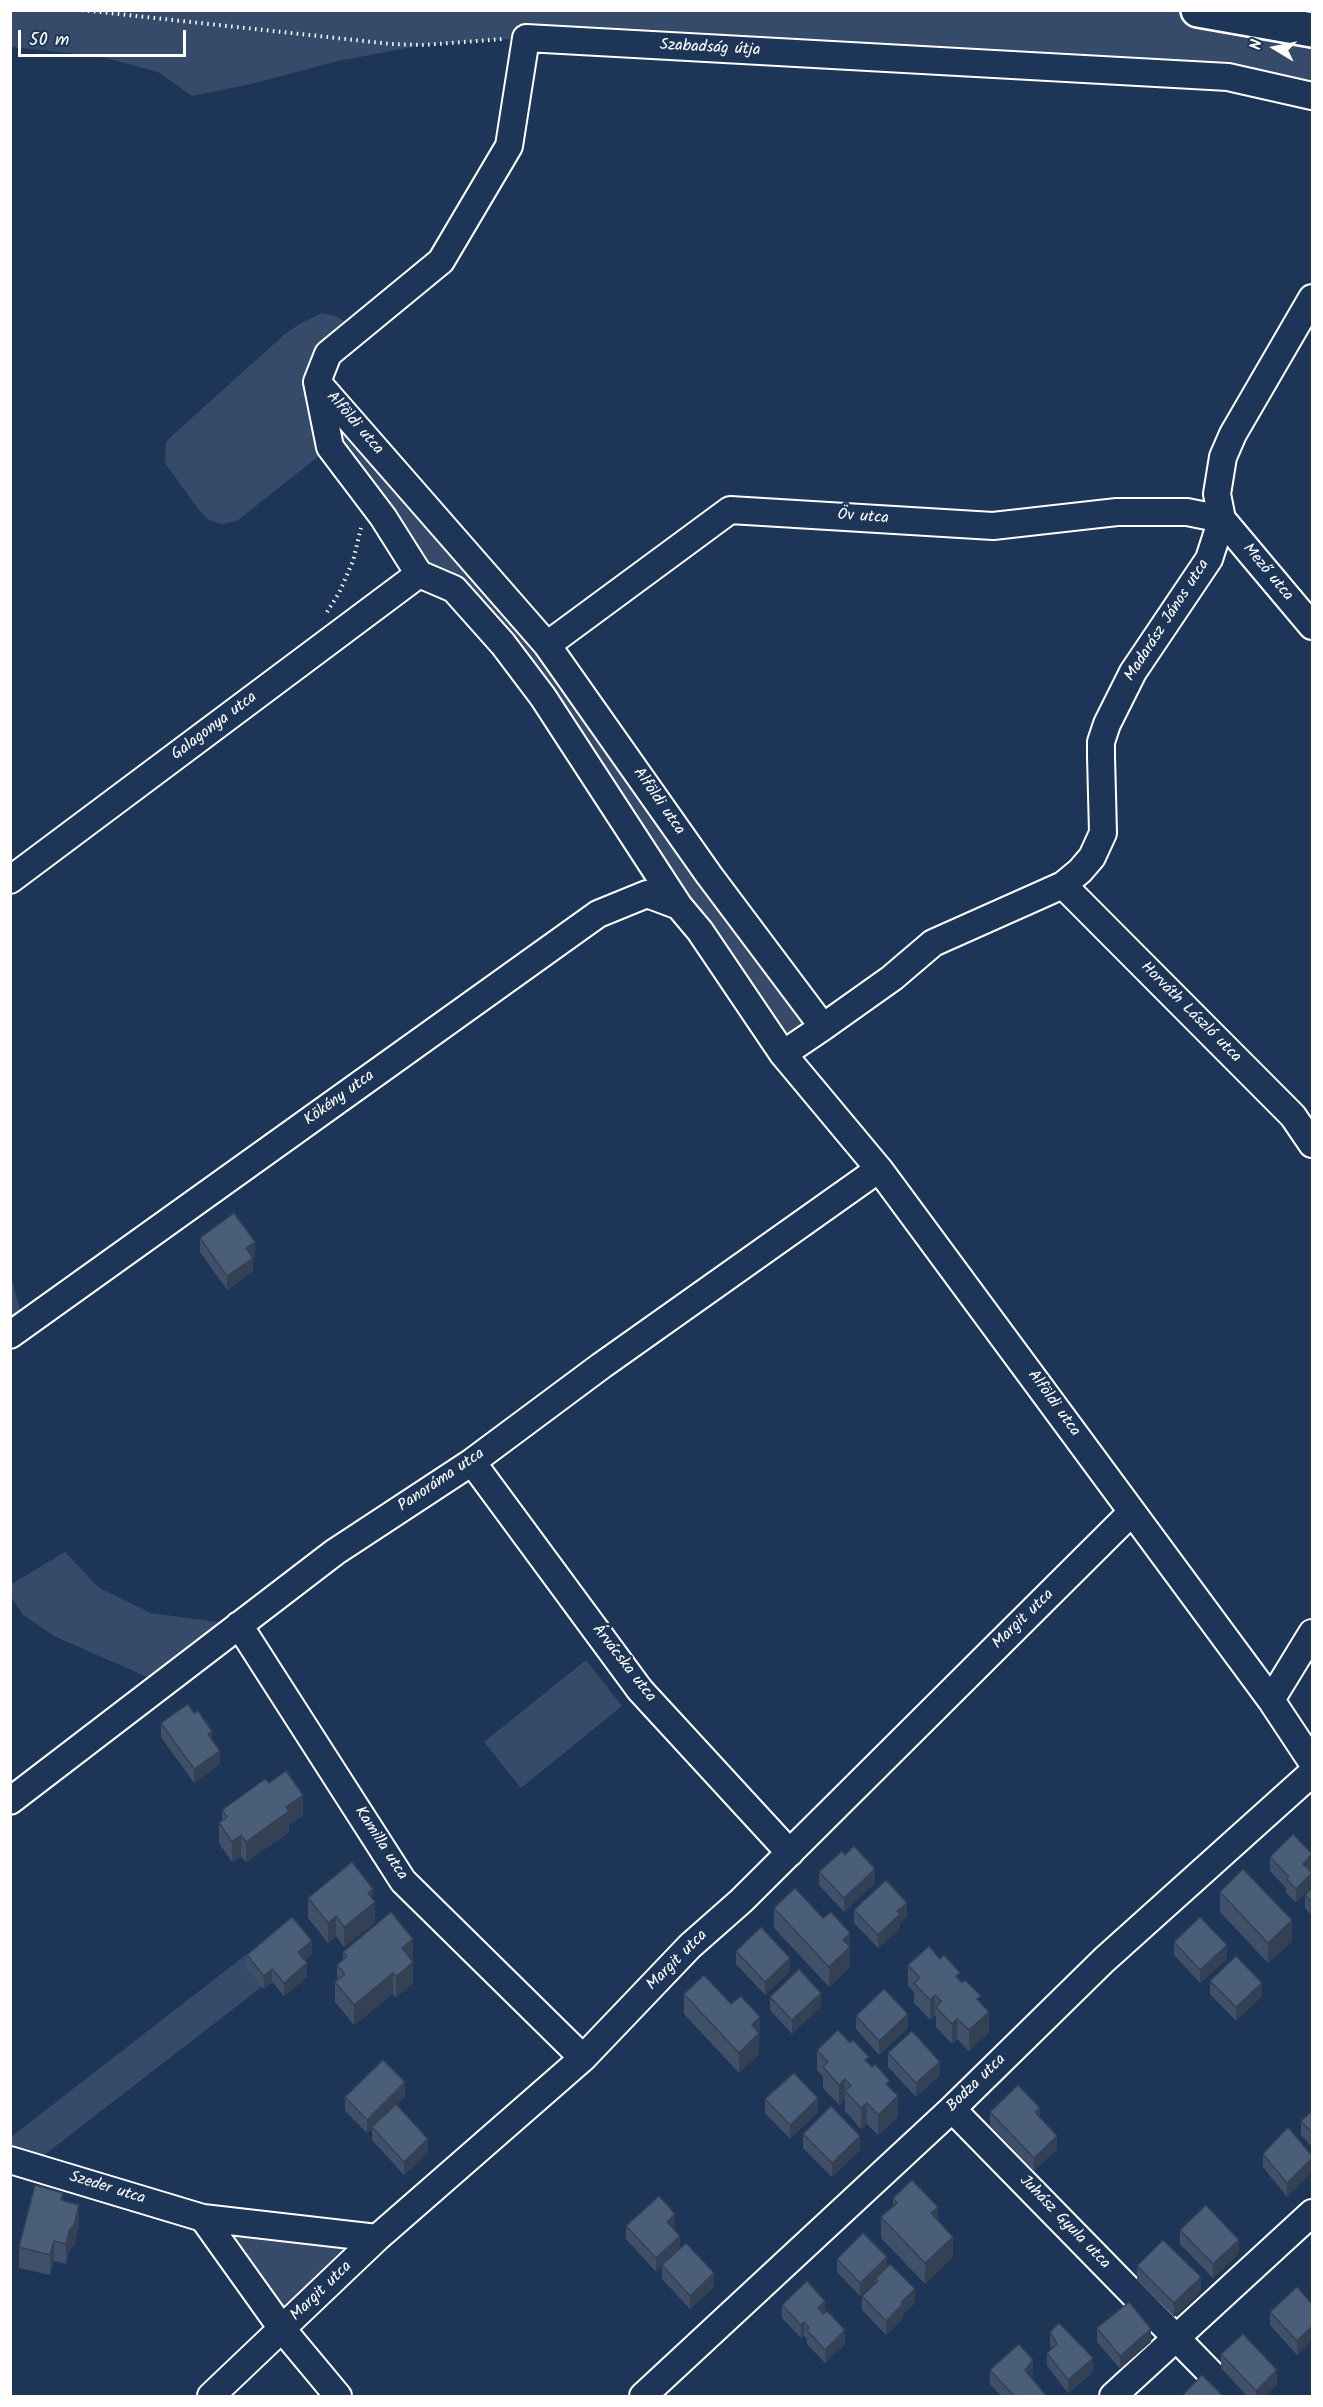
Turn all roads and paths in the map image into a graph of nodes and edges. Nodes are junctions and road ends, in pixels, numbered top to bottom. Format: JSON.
{"nodes":[{"id":1,"x":82,"y":10,"type":"edge"},
{"id":2,"x":1197,"y":10,"type":"edge"},
{"id":3,"x":1312,"y":30,"type":"edge"},
{"id":4,"x":525,"y":38,"type":"junction"},
{"id":5,"x":1312,"y":96,"type":"edge"},
{"id":6,"x":1312,"y":298,"type":"edge"},
{"id":7,"x":317,"y":382,"type":"junction"},
{"id":8,"x":359,"y":517,"type":"dead end"},
{"id":9,"x":1222,"y":519,"type":"junction"},
{"id":10,"x":419,"y":574,"type":"junction"},
{"id":11,"x":321,"y":622,"type":"dead end"},
{"id":12,"x":1312,"y":626,"type":"edge"},
{"id":13,"x":547,"y":645,"type":"junction"},
{"id":14,"x":10,"y":880,"type":"edge"},
{"id":15,"x":1063,"y":885,"type":"junction"},
{"id":16,"x":679,"y":906,"type":"junction"},
{"id":17,"x":823,"y":1027,"type":"junction"},
{"id":18,"x":783,"y":1054,"type":"junction"},
{"id":19,"x":1312,"y":1144,"type":"edge"},
{"id":20,"x":879,"y":1169,"type":"junction"},
{"id":21,"x":10,"y":1335,"type":"edge"},
{"id":22,"x":472,"y":1462,"type":"junction"},
{"id":23,"x":1132,"y":1512,"type":"junction"},
{"id":24,"x":239,"y":1625,"type":"junction"},
{"id":25,"x":1312,"y":1633,"type":"edge"},
{"id":26,"x":1271,"y":1700,"type":"junction"},
{"id":27,"x":1312,"y":1762,"type":"edge"},
{"id":28,"x":1312,"y":1773,"type":"edge"},
{"id":29,"x":10,"y":1802,"type":"edge"},
{"id":30,"x":790,"y":1853,"type":"junction"},
{"id":31,"x":583,"y":2058,"type":"junction"},
{"id":32,"x":952,"y":2109,"type":"junction"},
{"id":33,"x":10,"y":2160,"type":"edge"},
{"id":34,"x":1312,"y":2213,"type":"edge"},
{"id":35,"x":203,"y":2218,"type":"junction"},
{"id":36,"x":377,"y":2238,"type":"junction"},
{"id":37,"x":283,"y":2330,"type":"junction"},
{"id":38,"x":1177,"y":2338,"type":"junction"},
{"id":39,"x":211,"y":2397,"type":"edge"},
{"id":40,"x":338,"y":2397,"type":"edge"},
{"id":41,"x":643,"y":2397,"type":"edge"},
{"id":42,"x":1113,"y":2397,"type":"edge"},
{"id":43,"x":1233,"y":2397,"type":"edge"}],
"edges":[{"from":1,"to":4,"type":"path"},
{"from":2,"to":3,"type":"main road"},
{"from":4,"to":5,"type":"street","name":"Szabadság útja"},
{"from":4,"to":7,"type":"street"},
{"from":6,"to":9,"type":"street","name":"Madarász János utca"},
{"from":7,"to":10,"type":"street","name":"Alföldi utca"},
{"from":7,"to":13,"type":"street","name":"Alföldi utca"},
{"from":8,"to":11,"type":"path"},
{"from":9,"to":12,"type":"street","name":"Mező utca"},
{"from":9,"to":13,"type":"street","name":"Öv utca"},
{"from":9,"to":15,"type":"street","name":"Madarász János utca"},
{"from":10,"to":14,"type":"street","name":"Galagonya utca"},
{"from":10,"to":16,"type":"street","name":"Alföldi utca"},
{"from":13,"to":17,"type":"street","name":"Alföldi utca"},
{"from":15,"to":17,"type":"street","name":"Madarász János utca"},
{"from":15,"to":19,"type":"street","name":"Horváth László utca"},
{"from":16,"to":18,"type":"street","name":"Alföldi utca"},
{"from":16,"to":21,"type":"street","name":"Kökény utca"},
{"from":17,"to":18,"type":"street"},
{"from":18,"to":20,"type":"street","name":"Alföldi utca"},
{"from":20,"to":22,"type":"street","name":"Panoráma utca"},
{"from":20,"to":23,"type":"street","name":"Alföldi utca"},
{"from":22,"to":24,"type":"street","name":"Panoráma utca"},
{"from":22,"to":30,"type":"street","name":"Árvácska utca"},
{"from":23,"to":26,"type":"street","name":"Alföldi utca"},
{"from":23,"to":30,"type":"street","name":"Margit utca"},
{"from":24,"to":29,"type":"street","name":"Panoráma utca"},
{"from":24,"to":31,"type":"street","name":"Kamilla utca"},
{"from":25,"to":26,"type":"street"},
{"from":26,"to":27,"type":"street","name":"Alföldi utca"},
{"from":28,"to":32,"type":"street","name":"Bodza utca"},
{"from":30,"to":31,"type":"street","name":"Margit utca"},
{"from":31,"to":36,"type":"street","name":"Margit utca"},
{"from":32,"to":38,"type":"street","name":"Juhász Gyula utca"},
{"from":32,"to":41,"type":"street","name":"Bodza utca"},
{"from":33,"to":35,"type":"street","name":"Szeder utca"},
{"from":34,"to":38,"type":"street"},
{"from":35,"to":36,"type":"street","name":"Szeder utca"},
{"from":35,"to":37,"type":"street"},
{"from":36,"to":37,"type":"street","name":"Margit utca"},
{"from":37,"to":39,"type":"street","name":"Margit utca"},
{"from":37,"to":40,"type":"street"},
{"from":38,"to":42,"type":"street"},
{"from":38,"to":43,"type":"street","name":"Juhász Gyula utca"}]}
